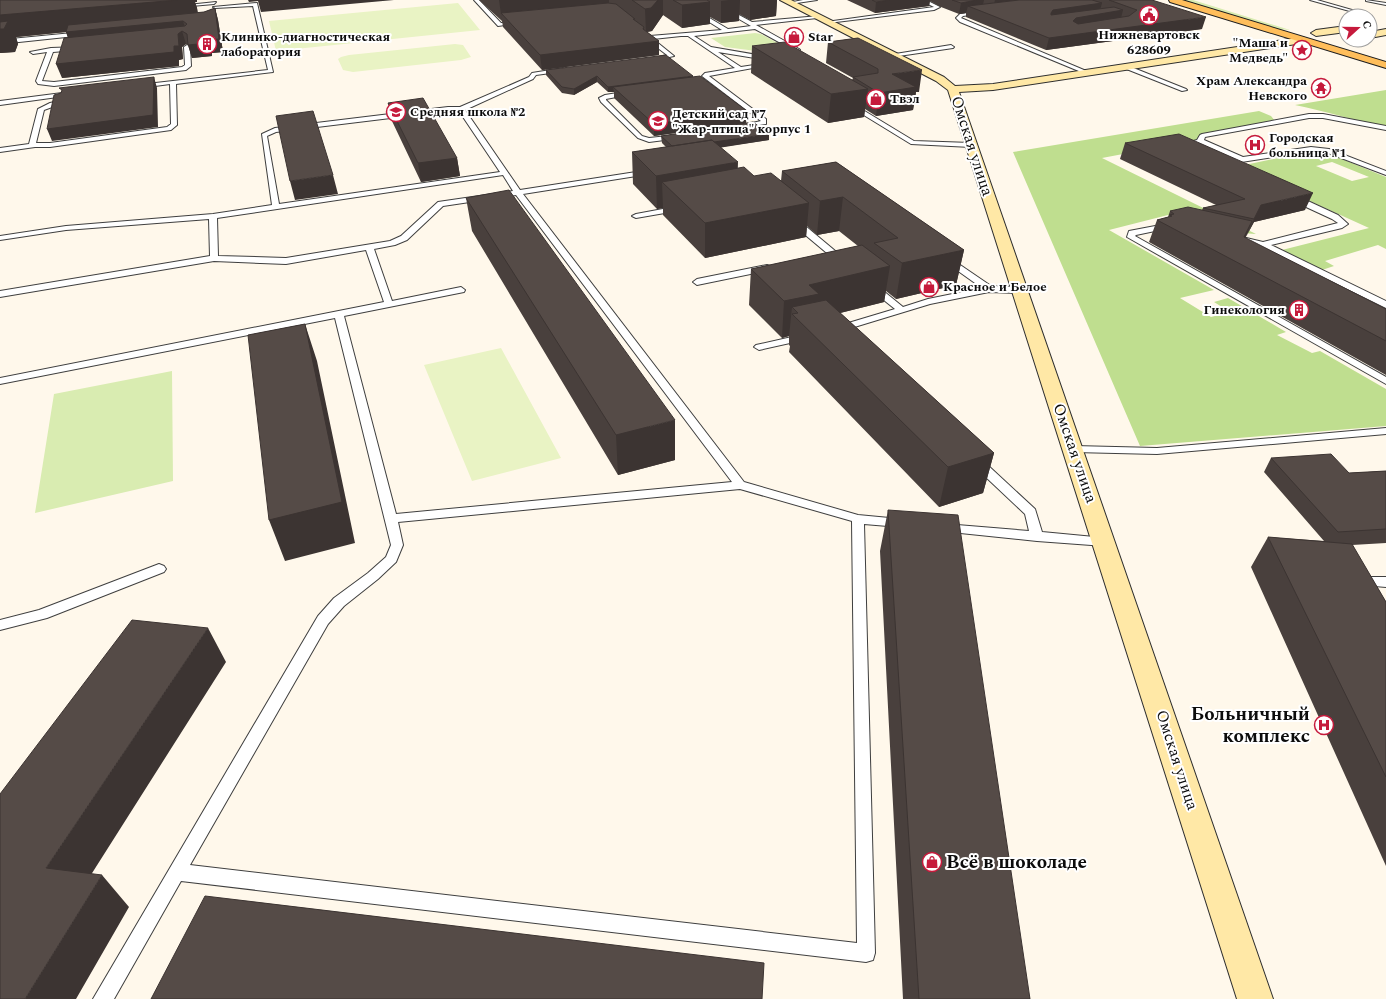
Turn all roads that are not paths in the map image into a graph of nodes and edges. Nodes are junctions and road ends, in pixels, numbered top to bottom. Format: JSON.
{"nodes":[{"id":1,"x":476,"y":0,"type":"edge"},
{"id":2,"x":676,"y":0,"type":"edge"},
{"id":3,"x":708,"y":0,"type":"edge"},
{"id":4,"x":815,"y":0,"type":"edge"},
{"id":5,"x":922,"y":0,"type":"edge"},
{"id":6,"x":1173,"y":0,"type":"edge"},
{"id":7,"x":1203,"y":0,"type":"edge"},
{"id":8,"x":1312,"y":0,"type":"edge"},
{"id":9,"x":1368,"y":0,"type":"edge"},
{"id":10,"x":787,"y":1,"type":"edge"},
{"id":11,"x":263,"y":3,"type":"dead end"},
{"id":12,"x":255,"y":4,"type":"junction"},
{"id":13,"x":1386,"y":4,"type":"edge"},
{"id":14,"x":214,"y":5,"type":"edge"},
{"id":15,"x":175,"y":6,"type":"dead end"},
{"id":16,"x":978,"y":6,"type":"edge"},
{"id":17,"x":1342,"y":8,"type":"edge"},
{"id":18,"x":250,"y":12,"type":"dead end"},
{"id":19,"x":257,"y":12,"type":"junction"},
{"id":20,"x":1257,"y":16,"type":"dead end"},
{"id":21,"x":817,"y":17,"type":"junction"},
{"id":22,"x":828,"y":22,"type":"junction"},
{"id":23,"x":523,"y":23,"type":"edge"},
{"id":24,"x":1287,"y":25,"type":"dead end"},
{"id":25,"x":753,"y":26,"type":"junction"},
{"id":26,"x":726,"y":30,"type":"junction"},
{"id":27,"x":1338,"y":30,"type":"edge"},
{"id":28,"x":643,"y":33,"type":"edge"},
{"id":29,"x":1307,"y":33,"type":"junction"},
{"id":30,"x":86,"y":34,"type":"edge"},
{"id":31,"x":689,"y":35,"type":"junction"},
{"id":32,"x":648,"y":38,"type":"junction"},
{"id":33,"x":1338,"y":38,"type":"edge"},
{"id":34,"x":1338,"y":38,"type":"edge"},
{"id":35,"x":0,"y":42,"type":"edge"},
{"id":36,"x":81,"y":47,"type":"edge"},
{"id":37,"x":187,"y":47,"type":"edge"},
{"id":38,"x":951,"y":47,"type":"dead end"},
{"id":39,"x":711,"y":49,"type":"junction"},
{"id":40,"x":51,"y":50,"type":"junction"},
{"id":41,"x":32,"y":52,"type":"dead end"},
{"id":42,"x":804,"y":54,"type":"edge"},
{"id":43,"x":892,"y":54,"type":"junction"},
{"id":44,"x":650,"y":60,"type":"edge"},
{"id":45,"x":1386,"y":65,"type":"edge"},
{"id":46,"x":1126,"y":67,"type":"junction"},
{"id":47,"x":573,"y":69,"type":"edge"},
{"id":48,"x":740,"y":69,"type":"junction"},
{"id":49,"x":1088,"y":73,"type":"junction"},
{"id":50,"x":712,"y":82,"type":"junction"},
{"id":51,"x":705,"y":83,"type":"edge"},
{"id":52,"x":173,"y":85,"type":"junction"},
{"id":53,"x":953,"y":89,"type":"junction"},
{"id":54,"x":134,"y":90,"type":"edge"},
{"id":55,"x":1184,"y":90,"type":"dead end"},
{"id":56,"x":634,"y":92,"type":"edge"},
{"id":57,"x":78,"y":93,"type":"edge"},
{"id":58,"x":75,"y":100,"type":"edge"},
{"id":59,"x":847,"y":102,"type":"edge"},
{"id":60,"x":0,"y":103,"type":"edge"},
{"id":61,"x":461,"y":108,"type":"junction"},
{"id":62,"x":1386,"y":128,"type":"edge"},
{"id":63,"x":730,"y":129,"type":"edge"},
{"id":64,"x":686,"y":136,"type":"edge"},
{"id":65,"x":1200,"y":142,"type":"junction"},
{"id":66,"x":35,"y":145,"type":"junction"},
{"id":67,"x":971,"y":145,"type":"junction"},
{"id":68,"x":0,"y":150,"type":"edge"},
{"id":69,"x":1192,"y":152,"type":"edge"},
{"id":70,"x":1242,"y":159,"type":"junction"},
{"id":71,"x":1230,"y":162,"type":"edge"},
{"id":72,"x":661,"y":170,"type":"edge"},
{"id":73,"x":505,"y":173,"type":"junction"},
{"id":74,"x":1386,"y":173,"type":"edge"},
{"id":75,"x":518,"y":192,"type":"junction"},
{"id":76,"x":1287,"y":195,"type":"edge"},
{"id":77,"x":276,"y":206,"type":"junction"},
{"id":78,"x":691,"y":206,"type":"edge"},
{"id":79,"x":785,"y":214,"type":"edge"},
{"id":80,"x":213,"y":216,"type":"junction"},
{"id":81,"x":636,"y":216,"type":"dead end"},
{"id":82,"x":1180,"y":226,"type":"edge"},
{"id":83,"x":1233,"y":237,"type":"edge"},
{"id":84,"x":0,"y":238,"type":"edge"},
{"id":85,"x":1263,"y":244,"type":"junction"},
{"id":86,"x":369,"y":247,"type":"junction"},
{"id":87,"x":938,"y":253,"type":"edge"},
{"id":88,"x":214,"y":258,"type":"junction"},
{"id":89,"x":772,"y":266,"type":"edge"},
{"id":90,"x":850,"y":268,"type":"edge"},
{"id":91,"x":697,"y":282,"type":"dead end"},
{"id":92,"x":867,"y":282,"type":"edge"},
{"id":93,"x":989,"y":289,"type":"junction"},
{"id":94,"x":461,"y":290,"type":"dead end"},
{"id":95,"x":1020,"y":290,"type":"junction"},
{"id":96,"x":0,"y":294,"type":"edge"},
{"id":97,"x":389,"y":304,"type":"junction"},
{"id":98,"x":1386,"y":305,"type":"edge"},
{"id":99,"x":902,"y":310,"type":"junction"},
{"id":100,"x":338,"y":314,"type":"junction"},
{"id":101,"x":813,"y":335,"type":"edge"},
{"id":102,"x":847,"y":340,"type":"edge"},
{"id":103,"x":759,"y":347,"type":"dead end"},
{"id":104,"x":0,"y":381,"type":"edge"},
{"id":105,"x":1386,"y":381,"type":"edge"},
{"id":106,"x":1386,"y":432,"type":"edge"},
{"id":107,"x":1074,"y":449,"type":"junction"},
{"id":108,"x":968,"y":453,"type":"edge"},
{"id":109,"x":740,"y":485,"type":"junction"},
{"id":110,"x":391,"y":519,"type":"junction"},
{"id":111,"x":858,"y":519,"type":"junction"},
{"id":112,"x":913,"y":524,"type":"edge"},
{"id":113,"x":936,"y":527,"type":"edge"},
{"id":114,"x":1037,"y":537,"type":"junction"},
{"id":115,"x":1105,"y":542,"type":"junction"},
{"id":116,"x":159,"y":569,"type":"dead end"},
{"id":117,"x":1368,"y":582,"type":"edge"},
{"id":118,"x":1386,"y":582,"type":"edge"},
{"id":119,"x":0,"y":625,"type":"edge"},
{"id":120,"x":177,"y":872,"type":"junction"},
{"id":121,"x":103,"y":999,"type":"edge"},
{"id":122,"x":1255,"y":999,"type":"edge"}],
"edges":[{"from":1,"to":23,"type":"lane"},
{"from":2,"to":26,"type":"lane"},
{"from":3,"to":25,"type":"lane"},
{"from":4,"to":10,"type":"lane"},
{"from":5,"to":22,"type":"lane"},
{"from":6,"to":29,"type":"main road"},
{"from":7,"to":20,"type":"main road"},
{"from":8,"to":17,"type":"lane"},
{"from":9,"to":13,"type":"lane"},
{"from":10,"to":21,"type":"main road","name":"Омская улица"},
{"from":11,"to":12,"type":"lane"},
{"from":12,"to":14,"type":"lane"},
{"from":12,"to":19,"type":"lane"},
{"from":14,"to":15,"type":"lane"},
{"from":16,"to":49,"type":"lane"},
{"from":18,"to":19,"type":"lane"},
{"from":19,"to":52,"type":"lane"},
{"from":21,"to":22,"type":"main road","name":"Омская улица"},
{"from":21,"to":25,"type":"lane"},
{"from":22,"to":43,"type":"main road","name":"Омская улица"},
{"from":24,"to":29,"type":"main road"},
{"from":25,"to":26,"type":"lane"},
{"from":25,"to":42,"type":"lane"},
{"from":26,"to":31,"type":"lane"},
{"from":27,"to":29,"type":"main road"},
{"from":28,"to":32,"type":"lane"},
{"from":29,"to":33,"type":"main road"},
{"from":29,"to":34,"type":"main road"},
{"from":29,"to":45,"type":"main road"},
{"from":29,"to":46,"type":"main road"},
{"from":30,"to":35,"type":"lane"},
{"from":31,"to":32,"type":"lane"},
{"from":31,"to":39,"type":"lane"},
{"from":32,"to":44,"type":"lane"},
{"from":36,"to":40,"type":"lane"},
{"from":37,"to":40,"type":"lane"},
{"from":38,"to":43,"type":"lane"},
{"from":39,"to":48,"type":"lane"},
{"from":39,"to":48,"type":"lane"},
{"from":40,"to":41,"type":"lane"},
{"from":43,"to":53,"type":"main road","name":"Омская улица"},
{"from":46,"to":49,"type":"main road"},
{"from":46,"to":55,"type":"lane"},
{"from":47,"to":61,"type":"lane"},
{"from":48,"to":50,"type":"lane"},
{"from":49,"to":53,"type":"main road"},
{"from":50,"to":51,"type":"lane"},
{"from":50,"to":63,"type":"lane"},
{"from":52,"to":54,"type":"lane"},
{"from":52,"to":66,"type":"lane"},
{"from":53,"to":67,"type":"main road","name":"Омская улица"},
{"from":56,"to":64,"type":"lane"},
{"from":57,"to":60,"type":"lane"},
{"from":58,"to":66,"type":"lane"},
{"from":59,"to":67,"type":"lane"},
{"from":61,"to":73,"type":"lane"},
{"from":61,"to":77,"type":"lane"},
{"from":62,"to":65,"type":"lane"},
{"from":65,"to":69,"type":"lane"},
{"from":65,"to":70,"type":"lane"},
{"from":66,"to":68,"type":"lane"},
{"from":67,"to":95,"type":"main road","name":"Омская улица"},
{"from":70,"to":71,"type":"lane"},
{"from":70,"to":74,"type":"lane"},
{"from":72,"to":75,"type":"lane"},
{"from":73,"to":75,"type":"lane"},
{"from":73,"to":77,"type":"lane"},
{"from":75,"to":86,"type":"lane"},
{"from":75,"to":109,"type":"lane"},
{"from":76,"to":85,"type":"lane"},
{"from":77,"to":80,"type":"lane"},
{"from":78,"to":81,"type":"lane"},
{"from":79,"to":90,"type":"lane"},
{"from":80,"to":84,"type":"lane"},
{"from":80,"to":88,"type":"lane"},
{"from":82,"to":105,"type":"lane"},
{"from":83,"to":85,"type":"lane"},
{"from":85,"to":98,"type":"lane"},
{"from":86,"to":88,"type":"lane"},
{"from":86,"to":97,"type":"lane"},
{"from":87,"to":93,"type":"lane"},
{"from":88,"to":96,"type":"lane"},
{"from":89,"to":91,"type":"lane"},
{"from":92,"to":99,"type":"lane"},
{"from":93,"to":95,"type":"lane"},
{"from":93,"to":99,"type":"lane"},
{"from":94,"to":97,"type":"lane"},
{"from":95,"to":107,"type":"main road","name":"Омская улица"},
{"from":97,"to":100,"type":"lane"},
{"from":99,"to":102,"type":"lane"},
{"from":100,"to":104,"type":"lane"},
{"from":100,"to":110,"type":"lane"},
{"from":101,"to":103,"type":"lane"},
{"from":106,"to":107,"type":"lane"},
{"from":107,"to":115,"type":"main road","name":"Омская улица"},
{"from":108,"to":114,"type":"lane"},
{"from":109,"to":110,"type":"lane"},
{"from":109,"to":111,"type":"lane"},
{"from":110,"to":120,"type":"lane"},
{"from":111,"to":112,"type":"lane"},
{"from":111,"to":120,"type":"lane"},
{"from":113,"to":114,"type":"lane"},
{"from":114,"to":115,"type":"lane"},
{"from":115,"to":122,"type":"main road","name":"Омская улица"},
{"from":116,"to":119,"type":"lane"},
{"from":117,"to":118,"type":"lane"},
{"from":120,"to":121,"type":"lane"}]}
